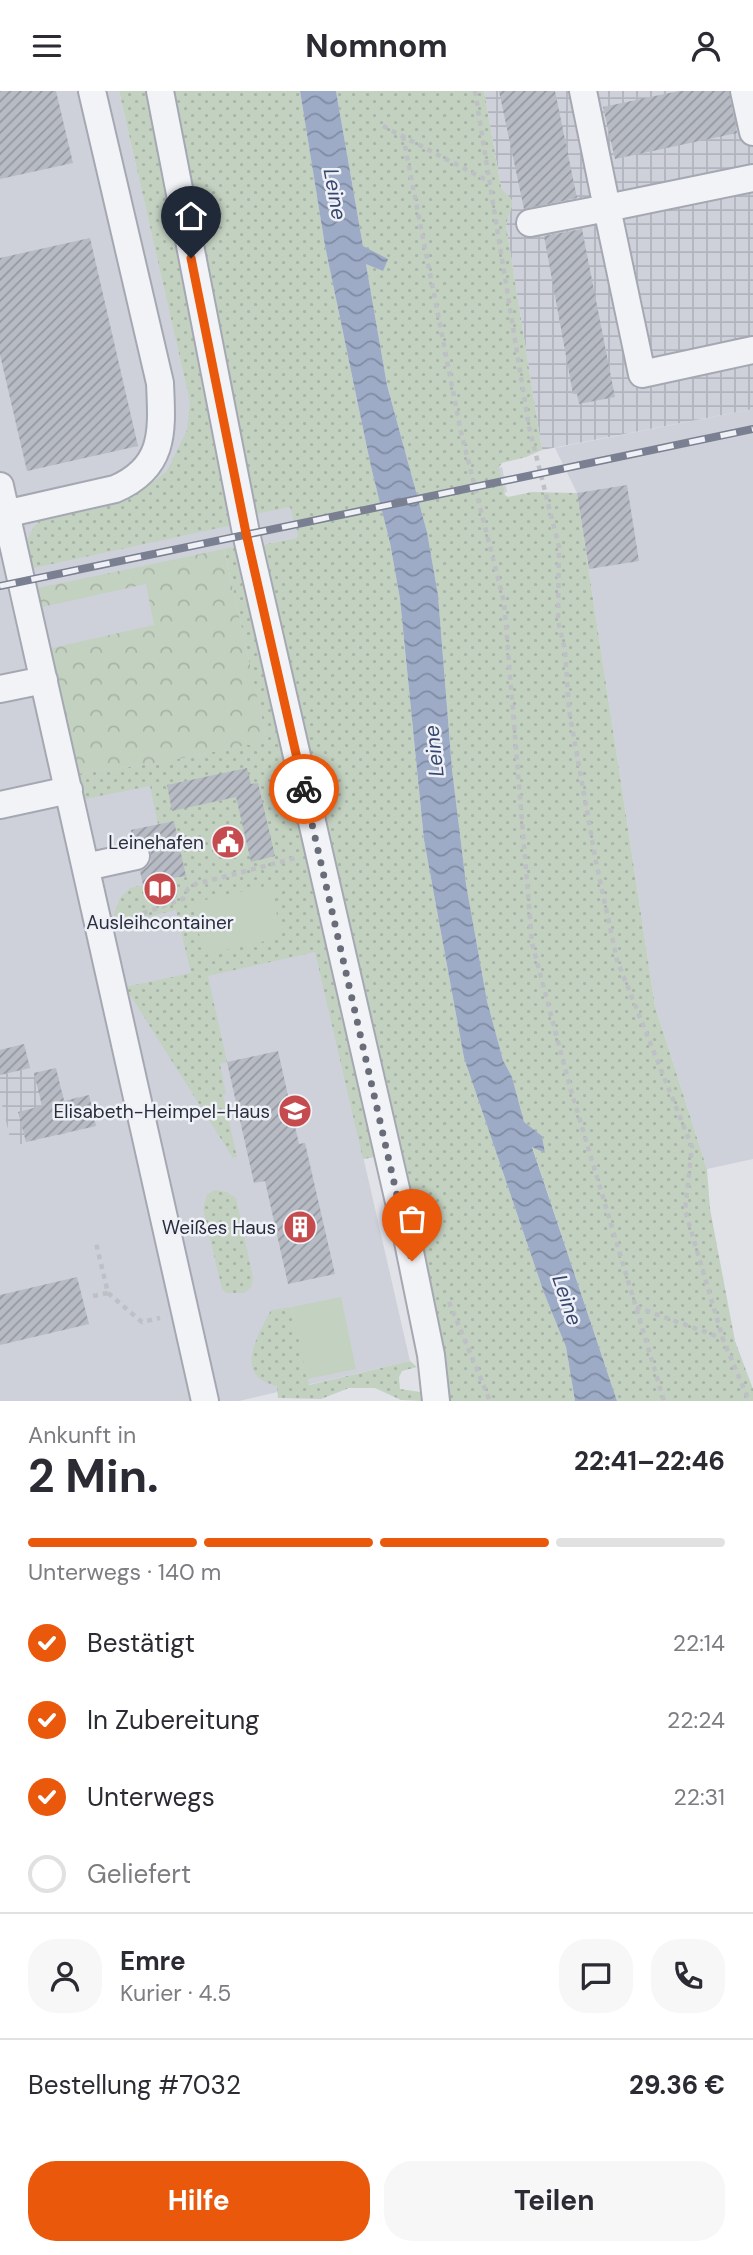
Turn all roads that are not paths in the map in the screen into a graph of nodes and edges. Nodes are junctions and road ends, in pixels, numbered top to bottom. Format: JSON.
{"nodes":[{"id":1,"x":92,"y":91,"type":"edge"},
{"id":2,"x":160,"y":91,"type":"edge"},
{"id":3,"x":583,"y":91,"type":"edge"},
{"id":4,"x":744,"y":91,"type":"edge"},
{"id":5,"x":753,"y":132,"type":"edge"},
{"id":6,"x":753,"y":179,"type":"edge"},
{"id":7,"x":607,"y":208,"type":"junction"},
{"id":8,"x":530,"y":223,"type":"dead end"},
{"id":9,"x":753,"y":350,"type":"edge"},
{"id":10,"x":0,"y":486,"type":"edge"},
{"id":11,"x":3,"y":514,"type":"edge"},
{"id":12,"x":44,"y":680,"type":"junction"},
{"id":13,"x":0,"y":689,"type":"edge"},
{"id":14,"x":69,"y":790,"type":"junction"},
{"id":15,"x":0,"y":805,"type":"edge"},
{"id":16,"x":136,"y":856,"type":"dead end"},
{"id":17,"x":86,"y":867,"type":"junction"},
{"id":18,"x":205,"y":1401,"type":"edge"},
{"id":19,"x":436,"y":1401,"type":"edge"}],
"edges":[{"from":1,"to":11,"type":"lane"},
{"from":2,"to":19,"type":"lane"},
{"from":3,"to":7,"type":"lane"},
{"from":4,"to":5,"type":"lane"},
{"from":6,"to":7,"type":"lane"},
{"from":7,"to":8,"type":"lane"},
{"from":7,"to":9,"type":"lane"},
{"from":10,"to":11,"type":"lane"},
{"from":11,"to":12,"type":"lane"},
{"from":12,"to":13,"type":"lane"},
{"from":12,"to":14,"type":"lane"},
{"from":14,"to":15,"type":"lane"},
{"from":14,"to":17,"type":"lane"},
{"from":16,"to":17,"type":"lane"},
{"from":17,"to":18,"type":"lane"}]}
